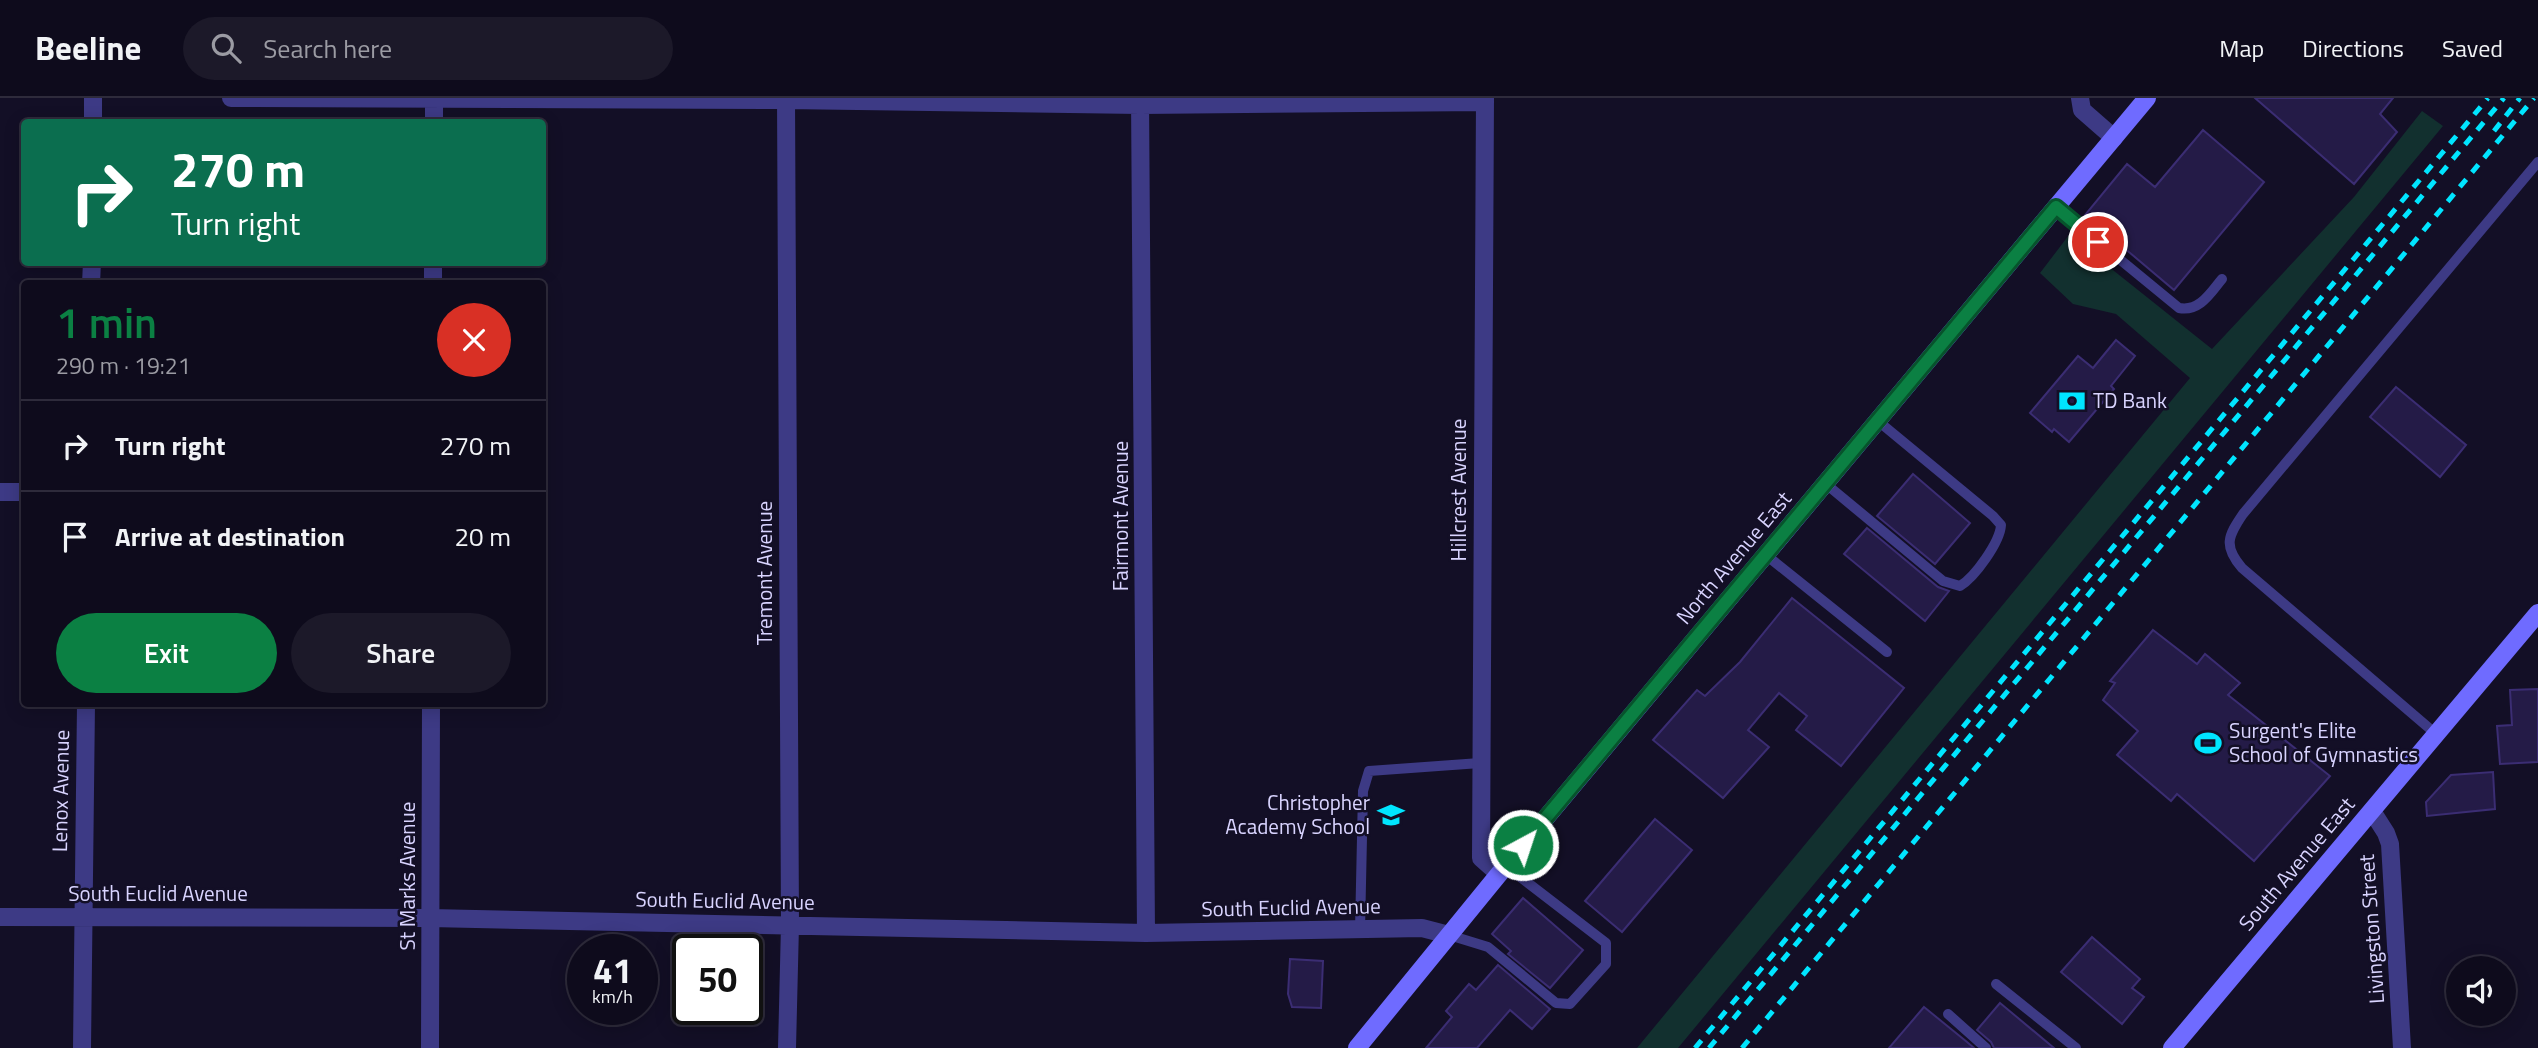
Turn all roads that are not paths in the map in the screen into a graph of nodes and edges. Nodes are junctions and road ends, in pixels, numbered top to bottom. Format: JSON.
{"nodes":[{"id":1,"x":93,"y":98,"type":"edge"},
{"id":2,"x":231,"y":98,"type":"edge"},
{"id":3,"x":2080,"y":98,"type":"edge"},
{"id":4,"x":2147,"y":98,"type":"edge"},
{"id":5,"x":434,"y":99,"type":"edge"},
{"id":6,"x":786,"y":99,"type":"edge"},
{"id":7,"x":1485,"y":100,"type":"edge"},
{"id":8,"x":1140,"y":102,"type":"edge"},
{"id":9,"x":93,"y":119,"type":"edge"},
{"id":10,"x":434,"y":119,"type":"edge"},
{"id":11,"x":2114,"y":138,"type":"junction"},
{"id":12,"x":2538,"y":162,"type":"edge"},
{"id":13,"x":2056,"y":207,"type":"junction"},
{"id":14,"x":2222,"y":279,"type":"dead end"},
{"id":15,"x":1878,"y":421,"type":"junction"},
{"id":16,"x":1826,"y":484,"type":"junction"},
{"id":17,"x":0,"y":492,"type":"edge"},
{"id":18,"x":21,"y":492,"type":"edge"},
{"id":19,"x":1766,"y":555,"type":"junction"},
{"id":20,"x":2538,"y":613,"type":"edge"},
{"id":21,"x":1887,"y":652,"type":"dead end"},
{"id":22,"x":86,"y":707,"type":"edge"},
{"id":23,"x":432,"y":707,"type":"edge"},
{"id":24,"x":2436,"y":734,"type":"junction"},
{"id":25,"x":1480,"y":763,"type":"junction"},
{"id":26,"x":2372,"y":811,"type":"junction"},
{"id":27,"x":1503,"y":870,"type":"junction"},
{"id":28,"x":0,"y":917,"type":"edge"},
{"id":29,"x":82,"y":917,"type":"junction"},
{"id":30,"x":430,"y":918,"type":"junction"},
{"id":31,"x":790,"y":925,"type":"junction"},
{"id":32,"x":1360,"y":930,"type":"junction"},
{"id":33,"x":1146,"y":933,"type":"junction"},
{"id":34,"x":1449,"y":935,"type":"junction"},
{"id":35,"x":1996,"y":984,"type":"dead end"},
{"id":36,"x":1948,"y":1014,"type":"dead end"},
{"id":37,"x":2177,"y":1046,"type":"edge"},
{"id":38,"x":82,"y":1048,"type":"edge"},
{"id":39,"x":430,"y":1048,"type":"edge"},
{"id":40,"x":787,"y":1048,"type":"edge"},
{"id":41,"x":1357,"y":1048,"type":"edge"},
{"id":42,"x":1986,"y":1048,"type":"edge"},
{"id":43,"x":2076,"y":1048,"type":"edge"},
{"id":44,"x":2402,"y":1048,"type":"edge"}],
"edges":[{"from":1,"to":9,"type":"street"},
{"from":2,"to":5,"type":"street"},
{"from":3,"to":11,"type":"street"},
{"from":4,"to":11,"type":"main road","name":"North Avenue East"},
{"from":5,"to":6,"type":"street"},
{"from":5,"to":10,"type":"street"},
{"from":6,"to":8,"type":"street"},
{"from":6,"to":31,"type":"street","name":"Tremont Avenue"},
{"from":7,"to":8,"type":"street"},
{"from":7,"to":25,"type":"street","name":"Hillcrest Avenue"},
{"from":8,"to":33,"type":"street","name":"Fairmont Avenue"},
{"from":11,"to":13,"type":"main road","name":"North Avenue East"},
{"from":12,"to":24,"type":"lane"},
{"from":13,"to":14,"type":"lane"},
{"from":13,"to":15,"type":"main road","name":"North Avenue East"},
{"from":15,"to":16,"type":"main road","name":"North Avenue East"},
{"from":15,"to":16,"type":"lane"},
{"from":16,"to":19,"type":"main road","name":"North Avenue East"},
{"from":17,"to":18,"type":"street"},
{"from":19,"to":21,"type":"lane"},
{"from":19,"to":27,"type":"main road","name":"North Avenue East"},
{"from":20,"to":24,"type":"main road","name":"South Avenue East"},
{"from":22,"to":29,"type":"street","name":"Lenox Avenue"},
{"from":23,"to":30,"type":"street","name":"St Marks Avenue"},
{"from":24,"to":26,"type":"main road","name":"South Avenue East"},
{"from":25,"to":27,"type":"street","name":"Hillcrest Avenue"},
{"from":25,"to":32,"type":"lane"},
{"from":26,"to":37,"type":"main road","name":"South Avenue East"},
{"from":26,"to":44,"type":"street","name":"Livingston Street"},
{"from":27,"to":34,"type":"main road","name":"North Avenue East"},
{"from":27,"to":34,"type":"lane"},
{"from":28,"to":29,"type":"street","name":"South Euclid Avenue"},
{"from":29,"to":30,"type":"street","name":"South Euclid Avenue"},
{"from":29,"to":38,"type":"street","name":"Lenox Avenue"},
{"from":30,"to":31,"type":"street","name":"South Euclid Avenue"},
{"from":30,"to":39,"type":"street","name":"St Marks Avenue"},
{"from":31,"to":33,"type":"street","name":"South Euclid Avenue"},
{"from":31,"to":40,"type":"street","name":"Tremont Avenue"},
{"from":32,"to":33,"type":"street","name":"South Euclid Avenue"},
{"from":32,"to":34,"type":"street","name":"South Euclid Avenue"},
{"from":34,"to":41,"type":"main road","name":"North Avenue East"},
{"from":35,"to":43,"type":"lane"},
{"from":36,"to":42,"type":"lane"}]}
